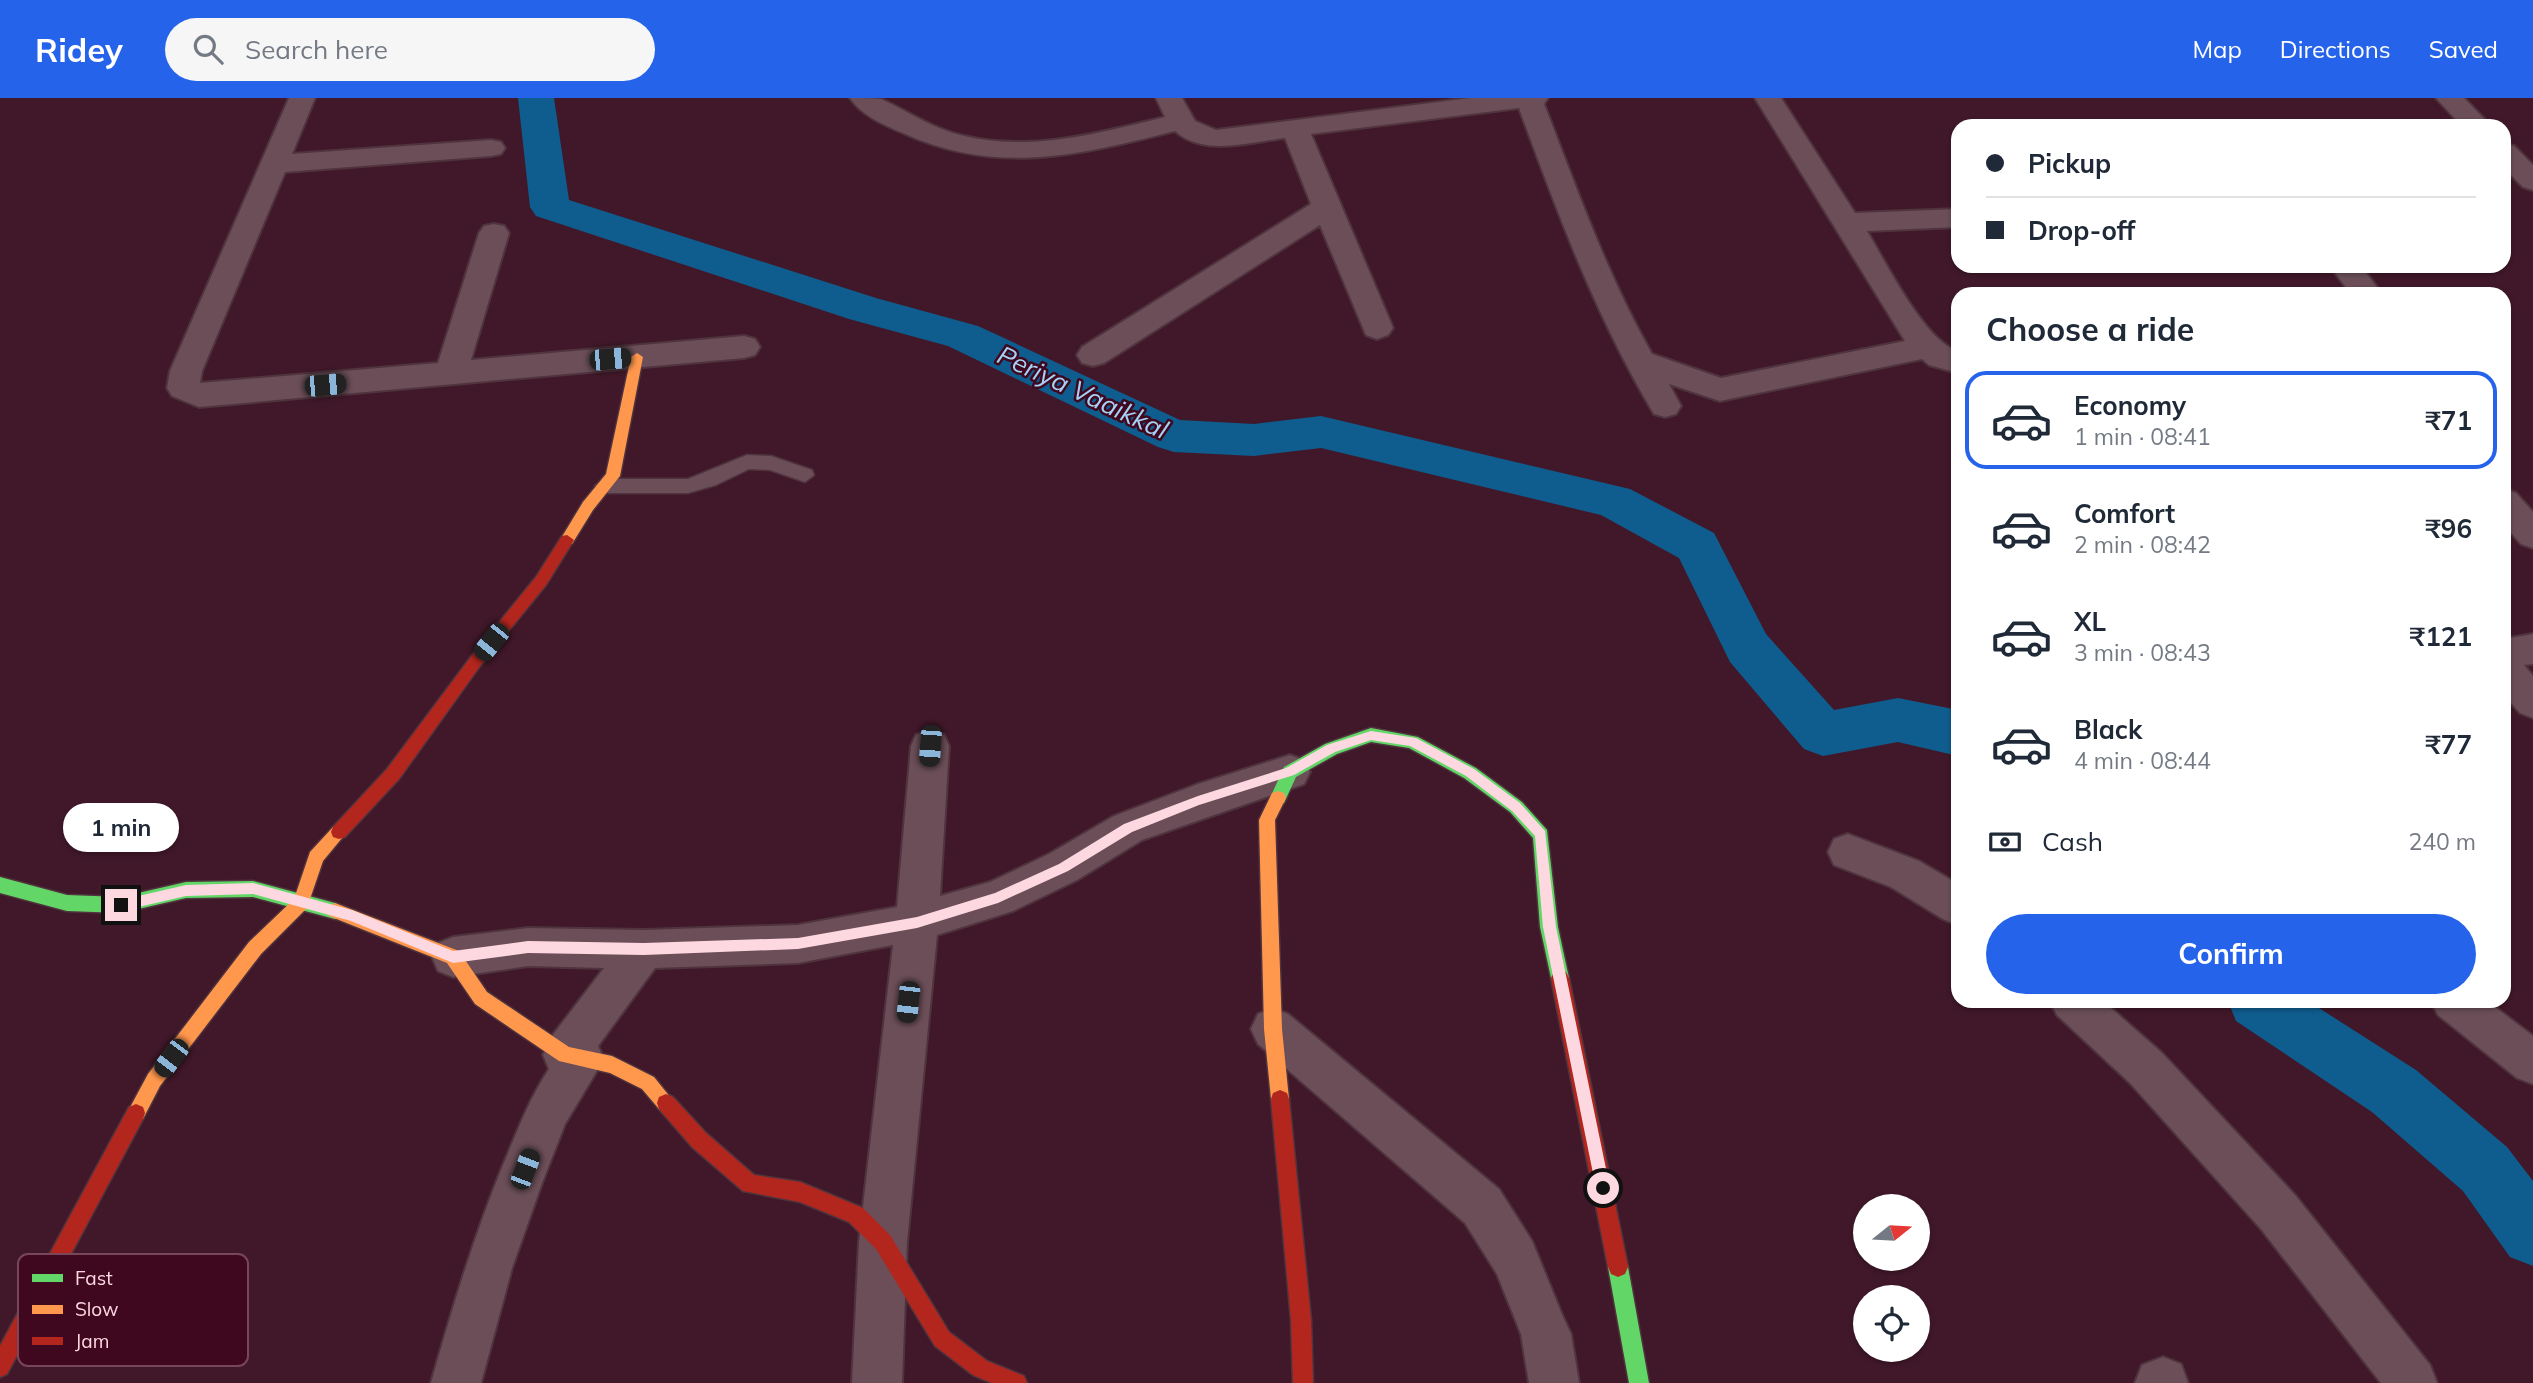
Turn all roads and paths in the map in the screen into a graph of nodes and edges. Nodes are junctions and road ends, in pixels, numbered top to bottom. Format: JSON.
{"nodes":[{"id":1,"x":302,"y":98,"type":"edge"},
{"id":2,"x":863,"y":98,"type":"edge"},
{"id":3,"x":1535,"y":98,"type":"edge"},
{"id":4,"x":1768,"y":98,"type":"edge"},
{"id":5,"x":2449,"y":98,"type":"edge"},
{"id":6,"x":1528,"y":99,"type":"edge"},
{"id":7,"x":1174,"y":110,"type":"edge"},
{"id":8,"x":2470,"y":119,"type":"edge"},
{"id":9,"x":1294,"y":127,"type":"junction"},
{"id":10,"x":491,"y":148,"type":"dead end"},
{"id":11,"x":2511,"y":159,"type":"edge"},
{"id":12,"x":275,"y":164,"type":"junction"},
{"id":13,"x":2533,"y":181,"type":"edge"},
{"id":14,"x":1328,"y":207,"type":"junction"},
{"id":15,"x":1951,"y":218,"type":"edge"},
{"id":16,"x":1848,"y":223,"type":"junction"},
{"id":17,"x":494,"y":233,"type":"dead end"},
{"id":18,"x":2350,"y":273,"type":"edge"},
{"id":19,"x":2362,"y":287,"type":"edge"},
{"id":20,"x":1377,"y":328,"type":"dead end"},
{"id":21,"x":744,"y":347,"type":"dead end"},
{"id":22,"x":1926,"y":347,"type":"junction"},
{"id":23,"x":1093,"y":355,"type":"dead end"},
{"id":24,"x":636,"y":357,"type":"junction"},
{"id":25,"x":1951,"y":360,"type":"edge"},
{"id":26,"x":1640,"y":362,"type":"junction"},
{"id":27,"x":451,"y":374,"type":"junction"},
{"id":28,"x":1665,"y":406,"type":"dead end"},
{"id":29,"x":806,"y":475,"type":"dead end"},
{"id":30,"x":604,"y":486,"type":"junction"},
{"id":31,"x":2511,"y":510,"type":"edge"},
{"id":32,"x":2533,"y":535,"type":"edge"},
{"id":33,"x":2533,"y":649,"type":"edge"},
{"id":34,"x":2511,"y":653,"type":"edge"},
{"id":35,"x":2511,"y":677,"type":"edge"},
{"id":36,"x":2533,"y":702,"type":"edge"},
{"id":37,"x":930,"y":746,"type":"dead end"},
{"id":38,"x":1290,"y":772,"type":"junction"},
{"id":39,"x":1848,"y":852,"type":"dead end"},
{"id":40,"x":0,"y":885,"type":"edge"},
{"id":41,"x":1951,"y":902,"type":"edge"},
{"id":42,"x":301,"y":903,"type":"junction"},
{"id":43,"x":917,"y":922,"type":"junction"},
{"id":44,"x":644,"y":949,"type":"junction"},
{"id":45,"x":453,"y":957,"type":"junction"},
{"id":46,"x":2080,"y":1008,"type":"edge"},
{"id":47,"x":2462,"y":1008,"type":"edge"},
{"id":48,"x":1273,"y":1029,"type":"junction"},
{"id":49,"x":574,"y":1057,"type":"junction"},
{"id":50,"x":2533,"y":1063,"type":"edge"},
{"id":51,"x":883,"y":1242,"type":"junction"},
{"id":52,"x":61,"y":1254,"type":"edge"},
{"id":53,"x":18,"y":1333,"type":"edge"},
{"id":54,"x":0,"y":1367,"type":"edge"},
{"id":55,"x":456,"y":1383,"type":"edge"},
{"id":56,"x":877,"y":1383,"type":"edge"},
{"id":57,"x":1017,"y":1383,"type":"edge"},
{"id":58,"x":1303,"y":1383,"type":"edge"},
{"id":59,"x":1554,"y":1383,"type":"edge"},
{"id":60,"x":1639,"y":1383,"type":"edge"},
{"id":61,"x":2412,"y":1383,"type":"edge"}],
"edges":[{"from":1,"to":12,"type":"street"},
{"from":2,"to":7,"type":"street"},
{"from":3,"to":6,"type":"street"},
{"from":4,"to":16,"type":"street"},
{"from":5,"to":8,"type":"street"},
{"from":6,"to":9,"type":"street"},
{"from":6,"to":26,"type":"street"},
{"from":7,"to":9,"type":"street"},
{"from":9,"to":14,"type":"street"},
{"from":10,"to":12,"type":"street"},
{"from":11,"to":13,"type":"street"},
{"from":12,"to":27,"type":"street"},
{"from":14,"to":20,"type":"street"},
{"from":14,"to":23,"type":"street"},
{"from":15,"to":16,"type":"street"},
{"from":16,"to":22,"type":"street"},
{"from":17,"to":27,"type":"street"},
{"from":18,"to":19,"type":"street"},
{"from":21,"to":24,"type":"street"},
{"from":22,"to":25,"type":"street"},
{"from":22,"to":26,"type":"street"},
{"from":24,"to":27,"type":"street"},
{"from":24,"to":30,"type":"street"},
{"from":26,"to":28,"type":"street"},
{"from":29,"to":30,"type":"lane"},
{"from":30,"to":42,"type":"street"},
{"from":31,"to":32,"type":"street"},
{"from":33,"to":34,"type":"street"},
{"from":35,"to":36,"type":"street"},
{"from":37,"to":43,"type":"street"},
{"from":38,"to":43,"type":"street"},
{"from":38,"to":48,"type":"street"},
{"from":38,"to":60,"type":"street"},
{"from":39,"to":41,"type":"street"},
{"from":40,"to":42,"type":"street"},
{"from":42,"to":45,"type":"street"},
{"from":42,"to":52,"type":"street"},
{"from":43,"to":44,"type":"street"},
{"from":43,"to":51,"type":"street"},
{"from":44,"to":45,"type":"street"},
{"from":44,"to":49,"type":"street"},
{"from":45,"to":49,"type":"street"},
{"from":46,"to":61,"type":"street"},
{"from":47,"to":50,"type":"street"},
{"from":48,"to":58,"type":"street"},
{"from":48,"to":59,"type":"street"},
{"from":49,"to":51,"type":"street"},
{"from":49,"to":55,"type":"street"},
{"from":51,"to":56,"type":"street"},
{"from":51,"to":57,"type":"street"},
{"from":53,"to":54,"type":"street"}]}
